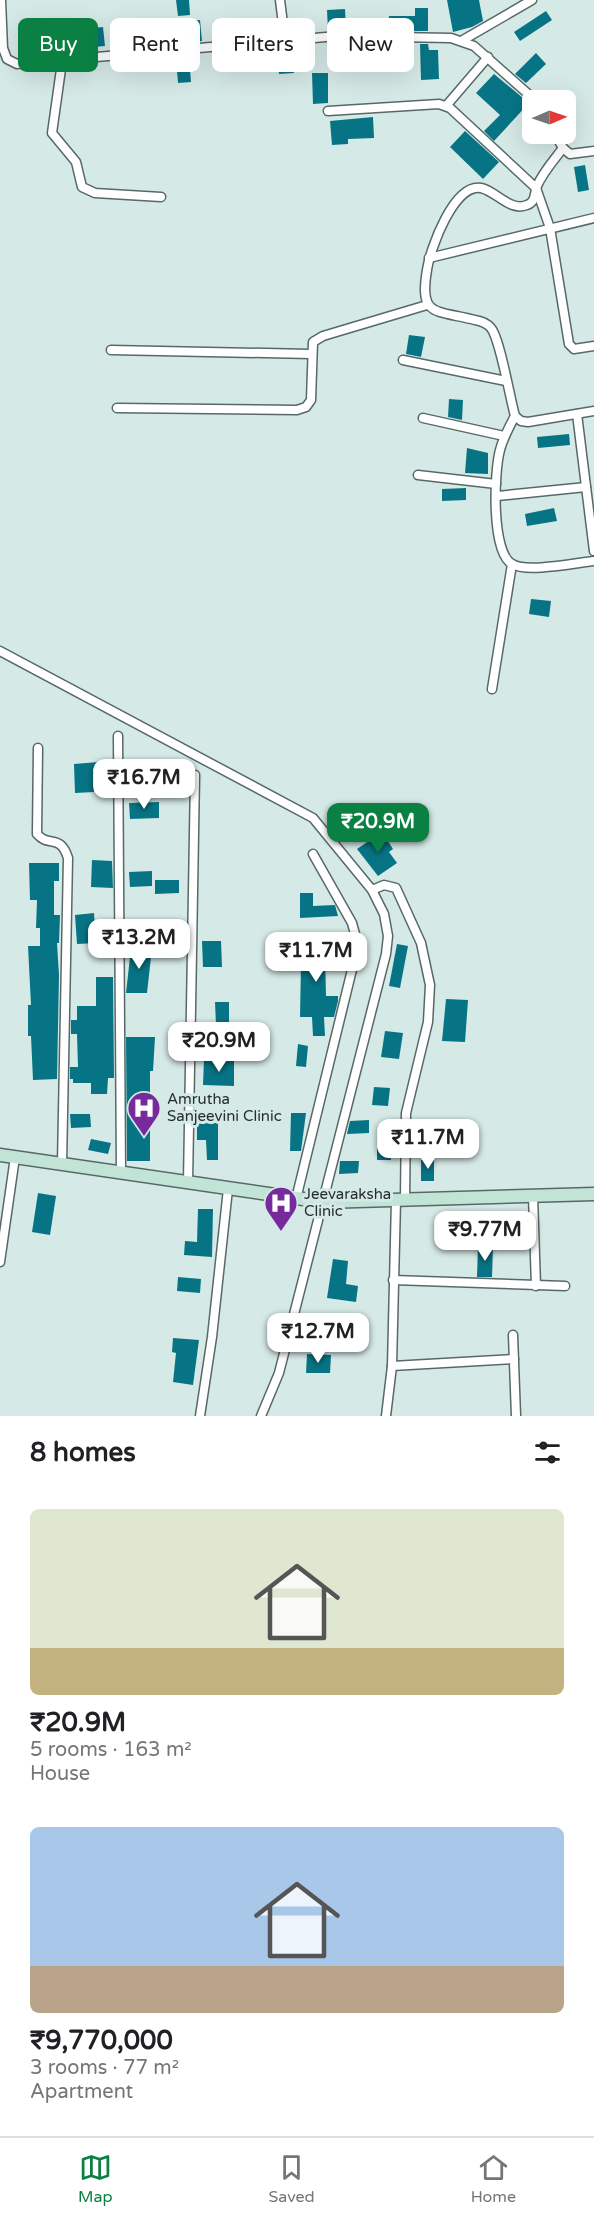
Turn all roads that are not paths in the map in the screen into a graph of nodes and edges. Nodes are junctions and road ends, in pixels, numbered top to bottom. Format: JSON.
{"nodes":[{"id":1,"x":1,"y":0,"type":"edge"},
{"id":2,"x":280,"y":0,"type":"edge"},
{"id":3,"x":532,"y":0,"type":"edge"},
{"id":4,"x":282,"y":18,"type":"edge"},
{"id":5,"x":315,"y":38,"type":"edge"},
{"id":6,"x":463,"y":40,"type":"junction"},
{"id":7,"x":212,"y":47,"type":"edge"},
{"id":8,"x":488,"y":57,"type":"junction"},
{"id":9,"x":98,"y":58,"type":"edge"},
{"id":10,"x":18,"y":64,"type":"edge"},
{"id":11,"x":61,"y":72,"type":"edge"},
{"id":12,"x":524,"y":90,"type":"edge"},
{"id":13,"x":446,"y":106,"type":"junction"},
{"id":14,"x":328,"y":111,"type":"dead end"},
{"id":15,"x":560,"y":144,"type":"edge"},
{"id":16,"x":562,"y":148,"type":"junction"},
{"id":17,"x":594,"y":151,"type":"edge"},
{"id":18,"x":536,"y":188,"type":"junction"},
{"id":19,"x":162,"y":197,"type":"dead end"},
{"id":20,"x":594,"y":218,"type":"edge"},
{"id":21,"x":550,"y":228,"type":"junction"},
{"id":22,"x":429,"y":258,"type":"junction"},
{"id":23,"x":427,"y":305,"type":"junction"},
{"id":24,"x":594,"y":346,"type":"edge"},
{"id":25,"x":111,"y":350,"type":"dead end"},
{"id":26,"x":311,"y":354,"type":"junction"},
{"id":27,"x":403,"y":360,"type":"dead end"},
{"id":28,"x":506,"y":381,"type":"junction"},
{"id":29,"x":117,"y":408,"type":"dead end"},
{"id":30,"x":594,"y":411,"type":"edge"},
{"id":31,"x":577,"y":414,"type":"junction"},
{"id":32,"x":515,"y":416,"type":"junction"},
{"id":33,"x":423,"y":418,"type":"dead end"},
{"id":34,"x":504,"y":436,"type":"junction"},
{"id":35,"x":418,"y":475,"type":"dead end"},
{"id":36,"x":496,"y":484,"type":"junction"},
{"id":37,"x":586,"y":487,"type":"junction"},
{"id":38,"x":496,"y":496,"type":"junction"},
{"id":39,"x":594,"y":551,"type":"edge"},
{"id":40,"x":594,"y":561,"type":"edge"},
{"id":41,"x":512,"y":564,"type":"junction"},
{"id":42,"x":0,"y":651,"type":"edge"},
{"id":43,"x":492,"y":689,"type":"dead end"},
{"id":44,"x":118,"y":736,"type":"dead end"},
{"id":45,"x":38,"y":748,"type":"dead end"},
{"id":46,"x":195,"y":775,"type":"dead end"},
{"id":47,"x":312,"y":854,"type":"dead end"},
{"id":48,"x":372,"y":890,"type":"junction"},
{"id":49,"x":0,"y":1155,"type":"edge"},
{"id":50,"x":15,"y":1157,"type":"junction"},
{"id":51,"x":62,"y":1164,"type":"junction"},
{"id":52,"x":121,"y":1173,"type":"junction"},
{"id":53,"x":188,"y":1183,"type":"junction"},
{"id":54,"x":228,"y":1189,"type":"junction"},
{"id":55,"x":594,"y":1194,"type":"edge"},
{"id":56,"x":533,"y":1196,"type":"junction"},
{"id":57,"x":311,"y":1200,"type":"junction"},
{"id":58,"x":401,"y":1200,"type":"junction"},
{"id":59,"x":0,"y":1262,"type":"edge"},
{"id":60,"x":393,"y":1280,"type":"junction"},
{"id":61,"x":536,"y":1286,"type":"junction"},
{"id":62,"x":565,"y":1286,"type":"dead end"},
{"id":63,"x":513,"y":1335,"type":"dead end"},
{"id":64,"x":514,"y":1359,"type":"junction"},
{"id":65,"x":392,"y":1366,"type":"junction"},
{"id":66,"x":261,"y":1415,"type":"edge"},
{"id":67,"x":200,"y":1416,"type":"edge"},
{"id":68,"x":272,"y":1416,"type":"edge"},
{"id":69,"x":386,"y":1416,"type":"edge"},
{"id":70,"x":516,"y":1416,"type":"edge"}],
"edges":[{"from":1,"to":10,"type":"street"},
{"from":2,"to":4,"type":"street"},
{"from":3,"to":6,"type":"street"},
{"from":5,"to":6,"type":"street"},
{"from":6,"to":8,"type":"street"},
{"from":7,"to":9,"type":"street"},
{"from":8,"to":12,"type":"street"},
{"from":8,"to":13,"type":"street"},
{"from":11,"to":19,"type":"street"},
{"from":13,"to":14,"type":"street"},
{"from":13,"to":18,"type":"street"},
{"from":15,"to":16,"type":"street"},
{"from":16,"to":17,"type":"street"},
{"from":16,"to":18,"type":"street"},
{"from":18,"to":21,"type":"street"},
{"from":18,"to":22,"type":"street"},
{"from":20,"to":21,"type":"street"},
{"from":21,"to":22,"type":"street"},
{"from":21,"to":24,"type":"street"},
{"from":22,"to":23,"type":"street"},
{"from":23,"to":26,"type":"street"},
{"from":23,"to":28,"type":"street"},
{"from":25,"to":26,"type":"street"},
{"from":26,"to":29,"type":"street"},
{"from":27,"to":28,"type":"street"},
{"from":28,"to":32,"type":"street"},
{"from":30,"to":31,"type":"street"},
{"from":31,"to":32,"type":"street"},
{"from":31,"to":37,"type":"street"},
{"from":32,"to":34,"type":"street"},
{"from":33,"to":34,"type":"street"},
{"from":34,"to":36,"type":"street"},
{"from":35,"to":36,"type":"street"},
{"from":36,"to":38,"type":"street"},
{"from":37,"to":38,"type":"street"},
{"from":37,"to":39,"type":"street"},
{"from":38,"to":41,"type":"street"},
{"from":40,"to":41,"type":"street"},
{"from":41,"to":43,"type":"street"},
{"from":42,"to":48,"type":"street"},
{"from":44,"to":52,"type":"street"},
{"from":45,"to":51,"type":"street"},
{"from":46,"to":53,"type":"street"},
{"from":47,"to":57,"type":"street"},
{"from":48,"to":57,"type":"street"},
{"from":48,"to":58,"type":"street"},
{"from":49,"to":50,"type":"main road"},
{"from":50,"to":51,"type":"main road"},
{"from":50,"to":59,"type":"street"},
{"from":51,"to":52,"type":"main road"},
{"from":52,"to":53,"type":"main road"},
{"from":53,"to":54,"type":"main road"},
{"from":54,"to":57,"type":"main road"},
{"from":54,"to":67,"type":"street"},
{"from":55,"to":56,"type":"main road"},
{"from":56,"to":58,"type":"main road"},
{"from":56,"to":61,"type":"street"},
{"from":57,"to":58,"type":"main road"},
{"from":57,"to":66,"type":"street"},
{"from":58,"to":60,"type":"street"},
{"from":60,"to":61,"type":"street"},
{"from":60,"to":65,"type":"street"},
{"from":61,"to":62,"type":"street"},
{"from":63,"to":64,"type":"street"},
{"from":64,"to":65,"type":"street"},
{"from":64,"to":70,"type":"street"},
{"from":65,"to":69,"type":"street"},
{"from":66,"to":68,"type":"street"}]}
